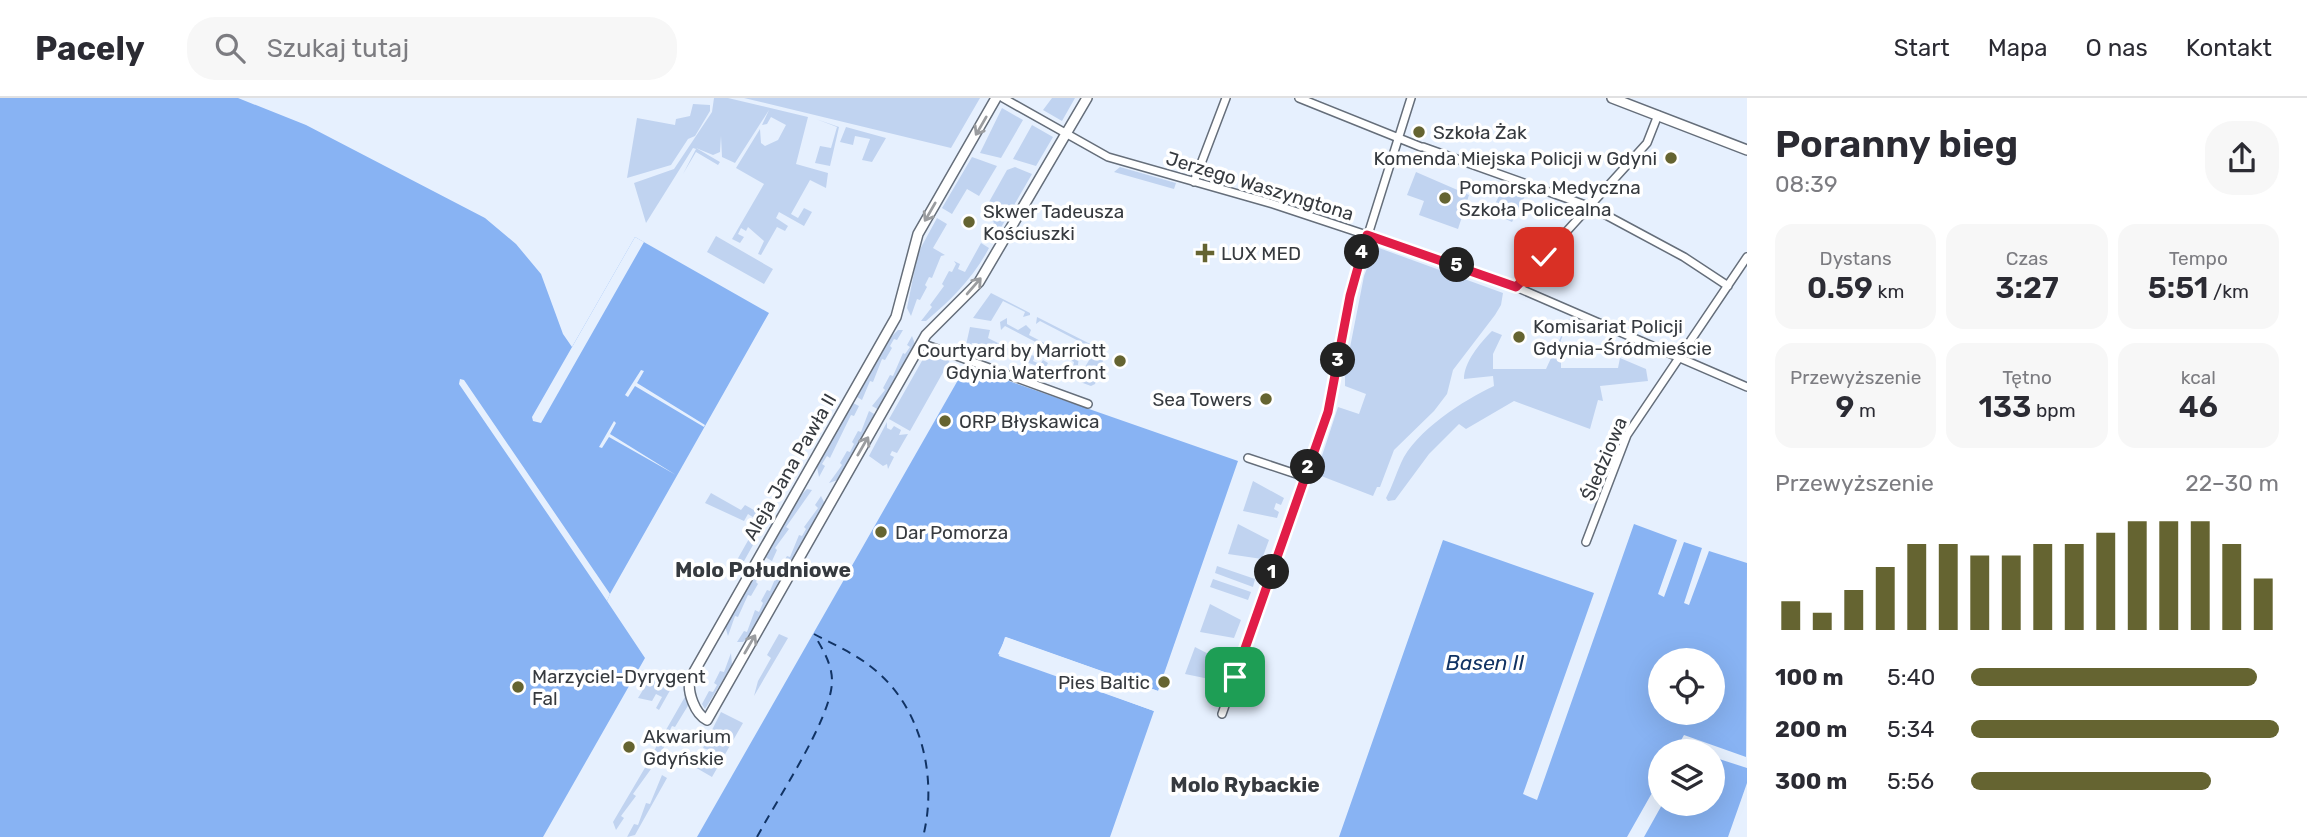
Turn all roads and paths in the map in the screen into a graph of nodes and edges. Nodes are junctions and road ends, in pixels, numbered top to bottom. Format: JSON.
{"nodes":[{"id":1,"x":996,"y":98,"type":"edge"},
{"id":2,"x":1003,"y":98,"type":"edge"},
{"id":3,"x":1087,"y":98,"type":"edge"},
{"id":4,"x":1226,"y":98,"type":"edge"},
{"id":5,"x":1299,"y":98,"type":"edge"},
{"id":6,"x":1411,"y":98,"type":"edge"},
{"id":7,"x":1615,"y":98,"type":"edge"},
{"id":8,"x":1658,"y":116,"type":"junction"},
{"id":9,"x":1065,"y":134,"type":"junction"},
{"id":10,"x":1399,"y":138,"type":"junction"},
{"id":11,"x":1747,"y":150,"type":"edge"},
{"id":12,"x":1194,"y":182,"type":"junction"},
{"id":13,"x":1591,"y":207,"type":"junction"},
{"id":14,"x":1367,"y":235,"type":"junction"},
{"id":15,"x":1747,"y":257,"type":"edge"},
{"id":16,"x":1728,"y":286,"type":"junction"},
{"id":17,"x":1516,"y":287,"type":"junction"},
{"id":18,"x":921,"y":344,"type":"junction"},
{"id":19,"x":1680,"y":357,"type":"junction"},
{"id":20,"x":1747,"y":387,"type":"edge"},
{"id":21,"x":1088,"y":404,"type":"dead end"},
{"id":22,"x":1248,"y":458,"type":"dead end"},
{"id":23,"x":1305,"y":477,"type":"junction"},
{"id":24,"x":1586,"y":542,"type":"dead end"},
{"id":25,"x":1222,"y":714,"type":"dead end"}],
"edges":[{"from":1,"to":18,"type":"street","name":"Aleja Jana Pawła II","one_way":true},
{"from":2,"to":9,"type":"street","name":"Jerzego Waszyngtona"},
{"from":3,"to":9,"type":"street"},
{"from":4,"to":12,"type":"street"},
{"from":5,"to":10,"type":"street"},
{"from":6,"to":10,"type":"street"},
{"from":7,"to":8,"type":"street"},
{"from":8,"to":11,"type":"street"},
{"from":8,"to":13,"type":"street"},
{"from":9,"to":12,"type":"street","name":"Jerzego Waszyngtona"},
{"from":18,"to":9,"type":"street","name":"Aleja Jana Pawła II","one_way":true},
{"from":10,"to":13,"type":"street"},
{"from":10,"to":14,"type":"street"},
{"from":12,"to":14,"type":"street","name":"Jerzego Waszyngtona"},
{"from":13,"to":16,"type":"street"},
{"from":13,"to":17,"type":"street"},
{"from":14,"to":17,"type":"street","name":"Jerzego Waszyngtona"},
{"from":14,"to":23,"type":"street"},
{"from":15,"to":16,"type":"street","name":"Śledziowa"},
{"from":16,"to":19,"type":"street","name":"Śledziowa"},
{"from":17,"to":19,"type":"street","name":"Jerzego Waszyngtona"},
{"from":18,"to":21,"type":"street"},
{"from":19,"to":20,"type":"street","name":"Jerzego Waszyngtona"},
{"from":19,"to":24,"type":"street","name":"Śledziowa"},
{"from":22,"to":23,"type":"street"},
{"from":23,"to":25,"type":"street"}]}
